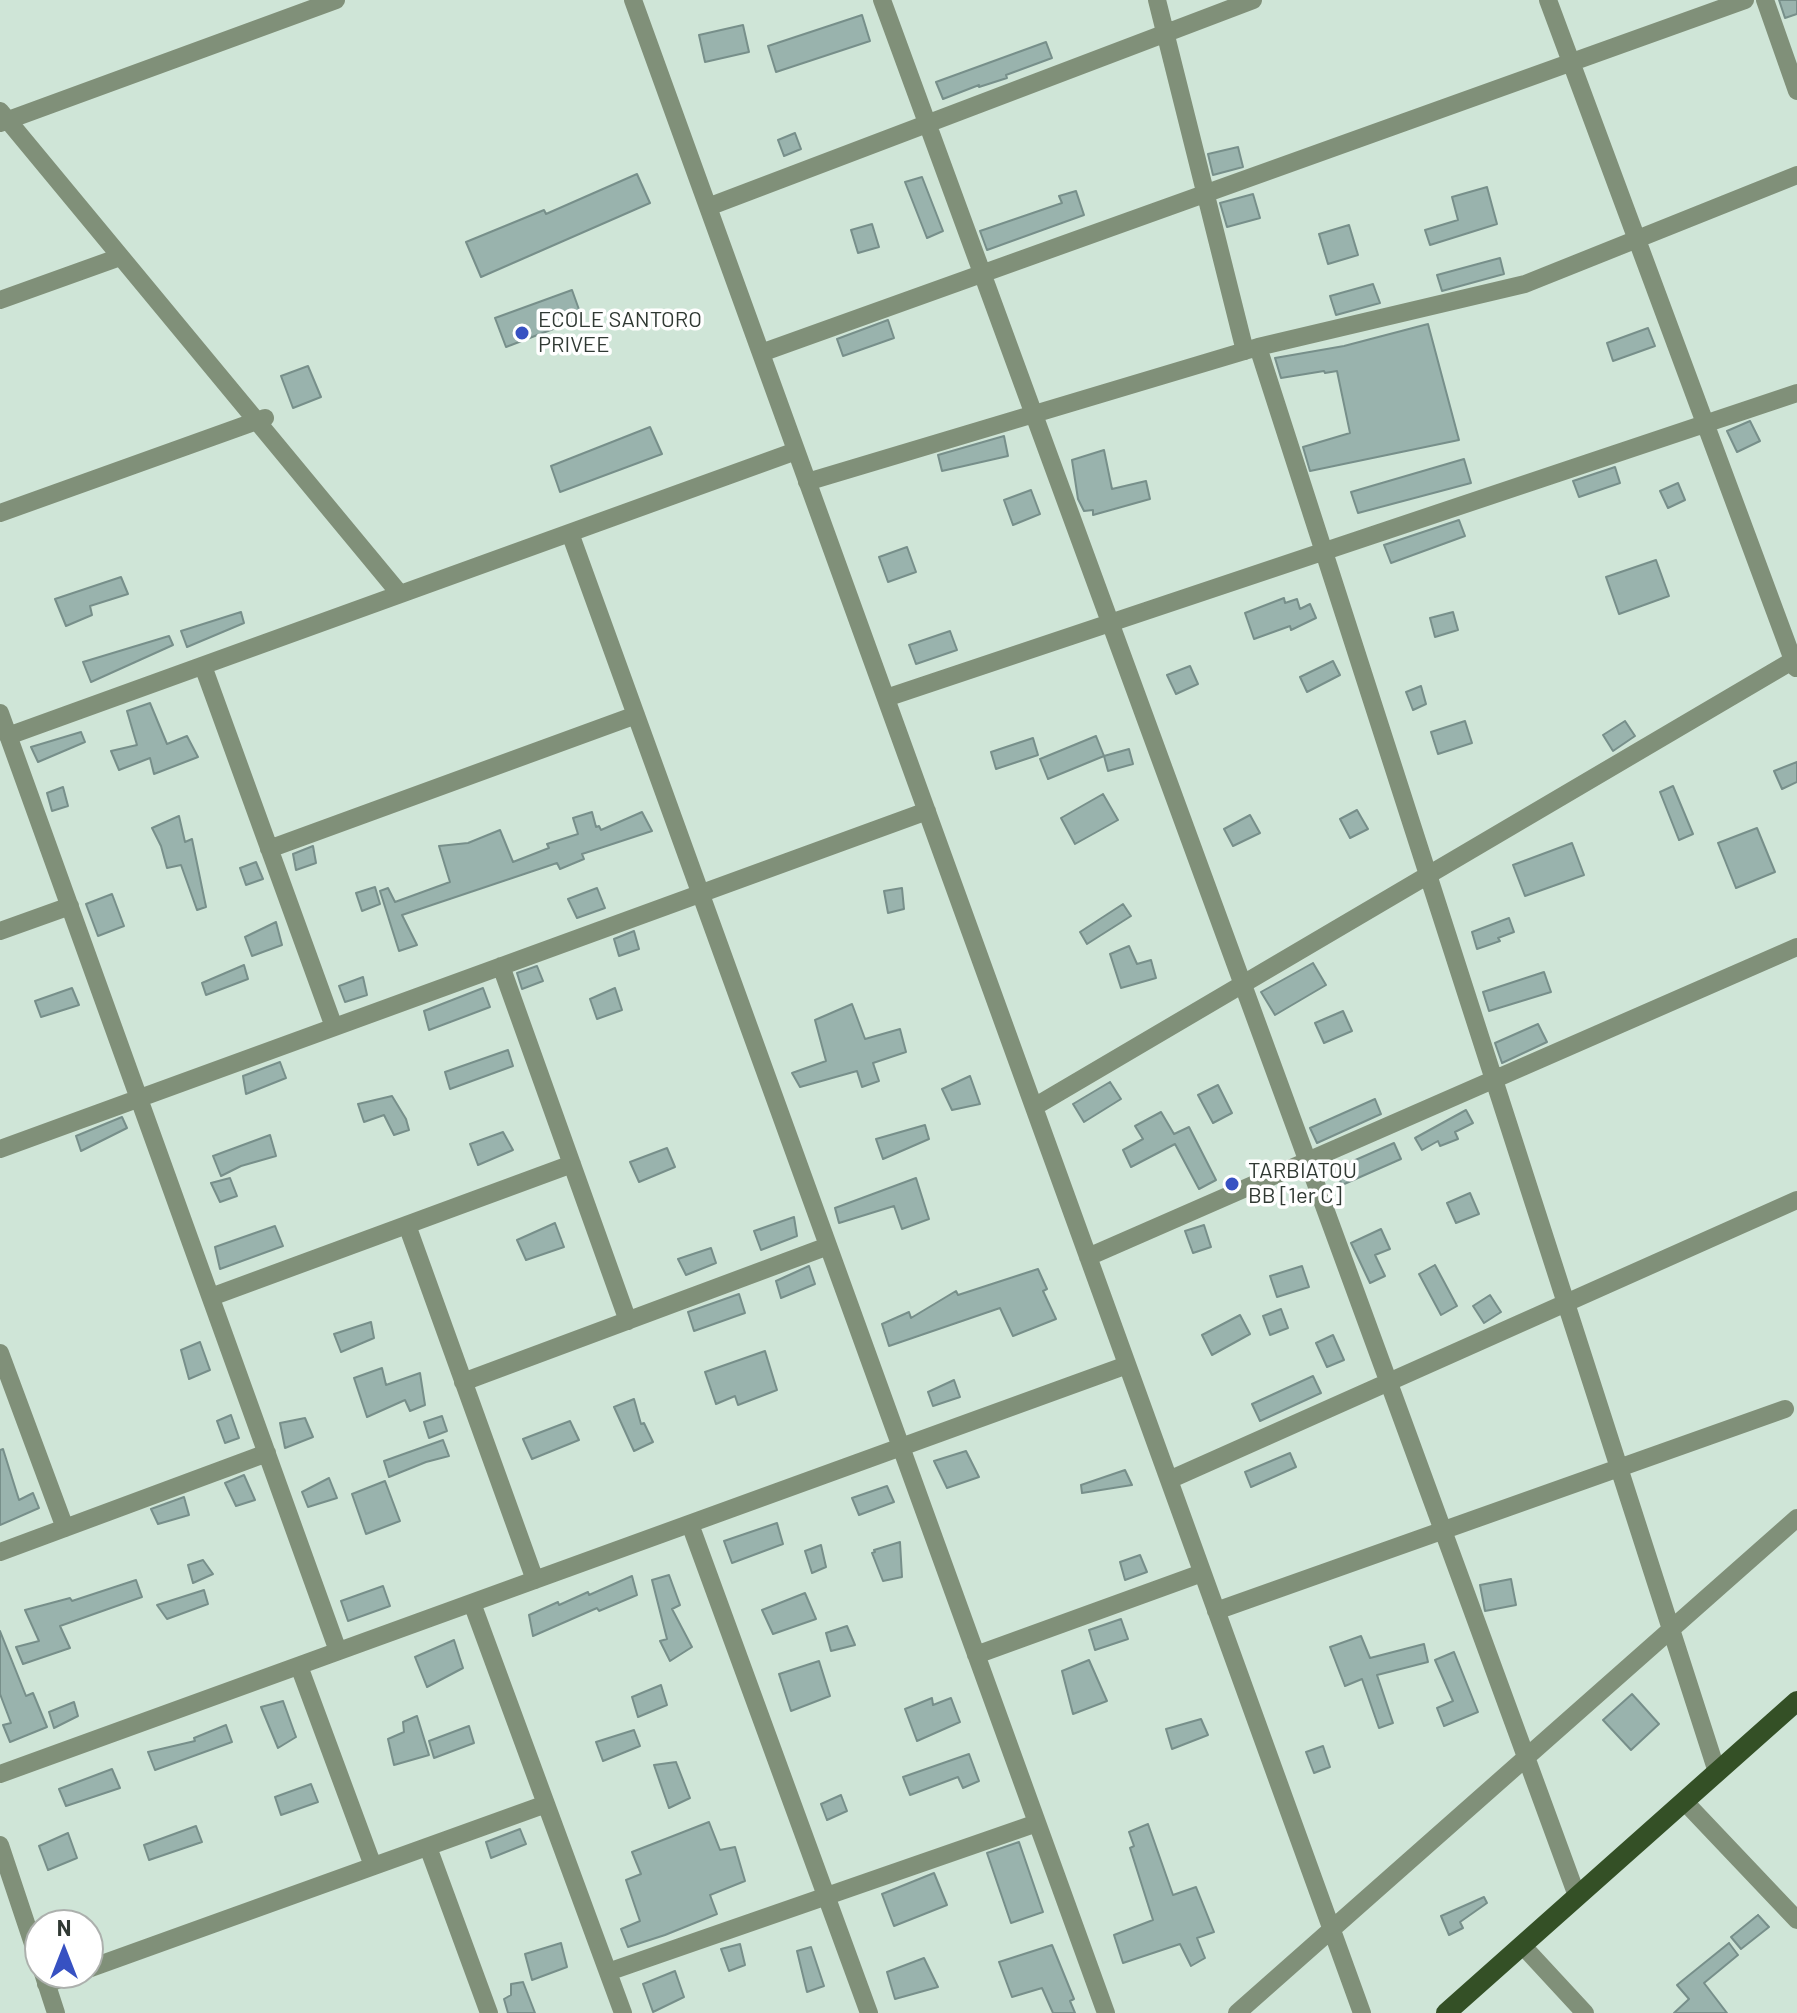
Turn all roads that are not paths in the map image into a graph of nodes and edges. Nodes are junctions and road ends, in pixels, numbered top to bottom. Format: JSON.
{"nodes":[{"id":1,"x":336,"y":0,"type":"edge"},
{"id":2,"x":633,"y":0,"type":"edge"},
{"id":3,"x":882,"y":0,"type":"edge"},
{"id":4,"x":1157,"y":0,"type":"edge"},
{"id":5,"x":1253,"y":0,"type":"edge"},
{"id":6,"x":1548,"y":0,"type":"edge"},
{"id":7,"x":1745,"y":0,"type":"edge"},
{"id":8,"x":1765,"y":0,"type":"edge"},
{"id":9,"x":1165,"y":33,"type":"junction"},
{"id":10,"x":1571,"y":63,"type":"junction"},
{"id":11,"x":1797,"y":91,"type":"edge"},
{"id":12,"x":3,"y":119,"type":"edge"},
{"id":13,"x":927,"y":124,"type":"junction"},
{"id":14,"x":1797,"y":175,"type":"edge"},
{"id":15,"x":1205,"y":194,"type":"junction"},
{"id":16,"x":708,"y":207,"type":"junction"},
{"id":17,"x":1637,"y":239,"type":"junction"},
{"id":18,"x":120,"y":257,"type":"junction"},
{"id":19,"x":982,"y":274,"type":"junction"},
{"id":20,"x":0,"y":300,"type":"edge"},
{"id":21,"x":1251,"y":349,"type":"junction"},
{"id":22,"x":761,"y":353,"type":"junction"},
{"id":23,"x":1797,"y":393,"type":"edge"},
{"id":24,"x":1033,"y":414,"type":"junction"},
{"id":25,"x":260,"y":420,"type":"junction"},
{"id":26,"x":1705,"y":424,"type":"junction"},
{"id":27,"x":796,"y":451,"type":"junction"},
{"id":28,"x":807,"y":482,"type":"junction"},
{"id":29,"x":0,"y":513,"type":"edge"},
{"id":30,"x":570,"y":533,"type":"junction"},
{"id":31,"x":1323,"y":551,"type":"junction"},
{"id":32,"x":400,"y":594,"type":"junction"},
{"id":33,"x":1109,"y":623,"type":"junction"},
{"id":34,"x":1796,"y":663,"type":"edge"},
{"id":35,"x":203,"y":666,"type":"junction"},
{"id":36,"x":886,"y":698,"type":"junction"},
{"id":37,"x":0,"y":713,"type":"edge"},
{"id":38,"x":636,"y":715,"type":"junction"},
{"id":39,"x":8,"y":736,"type":"junction"},
{"id":40,"x":927,"y":811,"type":"junction"},
{"id":41,"x":269,"y":849,"type":"junction"},
{"id":42,"x":1427,"y":876,"type":"junction"},
{"id":43,"x":700,"y":893,"type":"junction"},
{"id":44,"x":70,"y":906,"type":"junction"},
{"id":45,"x":0,"y":931,"type":"edge"},
{"id":46,"x":1797,"y":947,"type":"edge"},
{"id":47,"x":501,"y":966,"type":"junction"},
{"id":48,"x":1242,"y":985,"type":"junction"},
{"id":49,"x":334,"y":1027,"type":"junction"},
{"id":50,"x":1493,"y":1080,"type":"junction"},
{"id":51,"x":139,"y":1098,"type":"junction"},
{"id":52,"x":1034,"y":1107,"type":"junction"},
{"id":53,"x":0,"y":1149,"type":"edge"},
{"id":54,"x":1306,"y":1161,"type":"junction"},
{"id":55,"x":572,"y":1164,"type":"junction"},
{"id":56,"x":1797,"y":1200,"type":"edge"},
{"id":57,"x":407,"y":1225,"type":"junction"},
{"id":58,"x":828,"y":1246,"type":"junction"},
{"id":59,"x":1088,"y":1257,"type":"junction"},
{"id":60,"x":211,"y":1297,"type":"junction"},
{"id":61,"x":1564,"y":1304,"type":"junction"},
{"id":62,"x":628,"y":1321,"type":"junction"},
{"id":63,"x":2,"y":1363,"type":"edge"},
{"id":64,"x":1127,"y":1365,"type":"junction"},
{"id":65,"x":463,"y":1382,"type":"junction"},
{"id":66,"x":1387,"y":1383,"type":"junction"},
{"id":67,"x":1785,"y":1409,"type":"dead end"},
{"id":68,"x":901,"y":1448,"type":"junction"},
{"id":69,"x":267,"y":1453,"type":"junction"},
{"id":70,"x":1617,"y":1468,"type":"junction"},
{"id":71,"x":1169,"y":1480,"type":"junction"},
{"id":72,"x":1797,"y":1518,"type":"edge"},
{"id":73,"x":690,"y":1524,"type":"junction"},
{"id":74,"x":65,"y":1528,"type":"junction"},
{"id":75,"x":1442,"y":1531,"type":"junction"},
{"id":76,"x":0,"y":1552,"type":"edge"},
{"id":77,"x":1202,"y":1573,"type":"junction"},
{"id":78,"x":535,"y":1580,"type":"junction"},
{"id":79,"x":472,"y":1603,"type":"junction"},
{"id":80,"x":1216,"y":1611,"type":"junction"},
{"id":81,"x":1669,"y":1631,"type":"junction"},
{"id":82,"x":338,"y":1651,"type":"junction"},
{"id":83,"x":976,"y":1655,"type":"junction"},
{"id":84,"x":299,"y":1666,"type":"junction"},
{"id":85,"x":1797,"y":1701,"type":"edge"},
{"id":86,"x":1525,"y":1758,"type":"junction"},
{"id":87,"x":1717,"y":1772,"type":"junction"},
{"id":88,"x":0,"y":1774,"type":"edge"},
{"id":89,"x":1684,"y":1801,"type":"junction"},
{"id":90,"x":546,"y":1804,"type":"junction"},
{"id":91,"x":1037,"y":1823,"type":"junction"},
{"id":92,"x":0,"y":1845,"type":"edge"},
{"id":93,"x":428,"y":1847,"type":"junction"},
{"id":94,"x":373,"y":1866,"type":"junction"},
{"id":95,"x":826,"y":1896,"type":"junction"},
{"id":96,"x":1577,"y":1896,"type":"junction"},
{"id":97,"x":24,"y":1917,"type":"edge"},
{"id":98,"x":1797,"y":1920,"type":"edge"},
{"id":99,"x":1331,"y":1929,"type":"junction"},
{"id":100,"x":1522,"y":1945,"type":"junction"},
{"id":101,"x":104,"y":1963,"type":"edge"},
{"id":102,"x":608,"y":1972,"type":"junction"},
{"id":103,"x":48,"y":1989,"type":"edge"},
{"id":104,"x":56,"y":2013,"type":"edge"},
{"id":105,"x":489,"y":2013,"type":"edge"},
{"id":106,"x":623,"y":2013,"type":"edge"},
{"id":107,"x":869,"y":2013,"type":"edge"},
{"id":108,"x":1106,"y":2013,"type":"edge"},
{"id":109,"x":1237,"y":2013,"type":"edge"},
{"id":110,"x":1362,"y":2013,"type":"edge"},
{"id":111,"x":1446,"y":2013,"type":"edge"},
{"id":112,"x":1585,"y":2013,"type":"edge"}],
"edges":[{"from":1,"to":12,"type":"street"},
{"from":2,"to":16,"type":"street"},
{"from":3,"to":13,"type":"street"},
{"from":4,"to":9,"type":"street"},
{"from":5,"to":9,"type":"street"},
{"from":6,"to":10,"type":"street"},
{"from":7,"to":10,"type":"street"},
{"from":8,"to":11,"type":"street"},
{"from":9,"to":13,"type":"street"},
{"from":9,"to":15,"type":"street"},
{"from":10,"to":15,"type":"street"},
{"from":10,"to":17,"type":"street"},
{"from":12,"to":18,"type":"street"},
{"from":13,"to":16,"type":"street"},
{"from":13,"to":19,"type":"street"},
{"from":14,"to":17,"type":"street"},
{"from":15,"to":19,"type":"street"},
{"from":15,"to":21,"type":"street"},
{"from":16,"to":22,"type":"street"},
{"from":17,"to":21,"type":"street"},
{"from":17,"to":26,"type":"street"},
{"from":18,"to":20,"type":"street"},
{"from":18,"to":25,"type":"street"},
{"from":19,"to":22,"type":"street"},
{"from":19,"to":24,"type":"street"},
{"from":21,"to":24,"type":"street"},
{"from":21,"to":31,"type":"street"},
{"from":22,"to":27,"type":"street"},
{"from":23,"to":26,"type":"street"},
{"from":24,"to":28,"type":"street"},
{"from":24,"to":33,"type":"street"},
{"from":25,"to":29,"type":"street"},
{"from":25,"to":32,"type":"street"},
{"from":26,"to":31,"type":"street"},
{"from":26,"to":34,"type":"street"},
{"from":27,"to":28,"type":"street"},
{"from":27,"to":30,"type":"street"},
{"from":28,"to":36,"type":"street"},
{"from":30,"to":32,"type":"street"},
{"from":30,"to":38,"type":"street"},
{"from":31,"to":33,"type":"street"},
{"from":31,"to":42,"type":"street"},
{"from":32,"to":35,"type":"street"},
{"from":33,"to":36,"type":"street"},
{"from":33,"to":48,"type":"street"},
{"from":34,"to":42,"type":"street"},
{"from":35,"to":39,"type":"street"},
{"from":35,"to":41,"type":"street"},
{"from":36,"to":40,"type":"street"},
{"from":37,"to":39,"type":"street"},
{"from":38,"to":41,"type":"street"},
{"from":38,"to":43,"type":"street"},
{"from":39,"to":44,"type":"street"},
{"from":40,"to":43,"type":"street"},
{"from":40,"to":52,"type":"street"},
{"from":41,"to":49,"type":"street"},
{"from":42,"to":48,"type":"street"},
{"from":42,"to":50,"type":"street"},
{"from":43,"to":47,"type":"street"},
{"from":43,"to":58,"type":"street"},
{"from":44,"to":45,"type":"street"},
{"from":44,"to":51,"type":"street"},
{"from":46,"to":50,"type":"street"},
{"from":47,"to":49,"type":"street"},
{"from":47,"to":55,"type":"street"},
{"from":48,"to":52,"type":"street"},
{"from":48,"to":54,"type":"street"},
{"from":49,"to":51,"type":"street"},
{"from":50,"to":54,"type":"street"},
{"from":50,"to":61,"type":"street"},
{"from":51,"to":53,"type":"street"},
{"from":51,"to":60,"type":"street"},
{"from":52,"to":59,"type":"street"},
{"from":54,"to":59,"type":"street"},
{"from":54,"to":66,"type":"street"},
{"from":55,"to":57,"type":"street"},
{"from":55,"to":62,"type":"street"},
{"from":56,"to":61,"type":"street"},
{"from":57,"to":60,"type":"street"},
{"from":57,"to":65,"type":"street"},
{"from":58,"to":62,"type":"street"},
{"from":58,"to":68,"type":"street"},
{"from":59,"to":64,"type":"street"},
{"from":60,"to":69,"type":"street"},
{"from":61,"to":66,"type":"street"},
{"from":61,"to":70,"type":"street"},
{"from":62,"to":65,"type":"street"},
{"from":63,"to":74,"type":"street"},
{"from":64,"to":68,"type":"street"},
{"from":64,"to":71,"type":"street"},
{"from":65,"to":78,"type":"street"},
{"from":66,"to":71,"type":"street"},
{"from":66,"to":75,"type":"street"},
{"from":67,"to":70,"type":"street"},
{"from":68,"to":73,"type":"street"},
{"from":68,"to":83,"type":"street"},
{"from":69,"to":74,"type":"street"},
{"from":69,"to":82,"type":"street"},
{"from":70,"to":75,"type":"street"},
{"from":70,"to":81,"type":"street"},
{"from":71,"to":77,"type":"street"},
{"from":72,"to":81,"type":"street"},
{"from":73,"to":78,"type":"street"},
{"from":73,"to":95,"type":"street"},
{"from":74,"to":76,"type":"street"},
{"from":75,"to":80,"type":"street"},
{"from":75,"to":86,"type":"street"},
{"from":77,"to":80,"type":"street"},
{"from":77,"to":83,"type":"street"},
{"from":78,"to":79,"type":"street"},
{"from":79,"to":82,"type":"street"},
{"from":79,"to":90,"type":"street"},
{"from":80,"to":99,"type":"street"},
{"from":81,"to":86,"type":"street"},
{"from":81,"to":87,"type":"street"},
{"from":82,"to":84,"type":"street"},
{"from":83,"to":91,"type":"street"},
{"from":84,"to":88,"type":"street"},
{"from":84,"to":94,"type":"street"},
{"from":85,"to":87,"type":"main road"},
{"from":86,"to":96,"type":"street"},
{"from":86,"to":99,"type":"street"},
{"from":87,"to":89,"type":"main road"},
{"from":89,"to":96,"type":"main road"},
{"from":89,"to":98,"type":"street"},
{"from":90,"to":93,"type":"street"},
{"from":90,"to":102,"type":"street"},
{"from":91,"to":95,"type":"street"},
{"from":91,"to":108,"type":"street"},
{"from":92,"to":97,"type":"street"},
{"from":93,"to":94,"type":"street"},
{"from":93,"to":105,"type":"street"},
{"from":94,"to":101,"type":"street"},
{"from":95,"to":102,"type":"street"},
{"from":95,"to":107,"type":"street"},
{"from":96,"to":100,"type":"main road"},
{"from":99,"to":109,"type":"street"},
{"from":99,"to":110,"type":"street"},
{"from":100,"to":111,"type":"main road"},
{"from":100,"to":112,"type":"street"},
{"from":102,"to":106,"type":"street"},
{"from":103,"to":104,"type":"street"}]}
